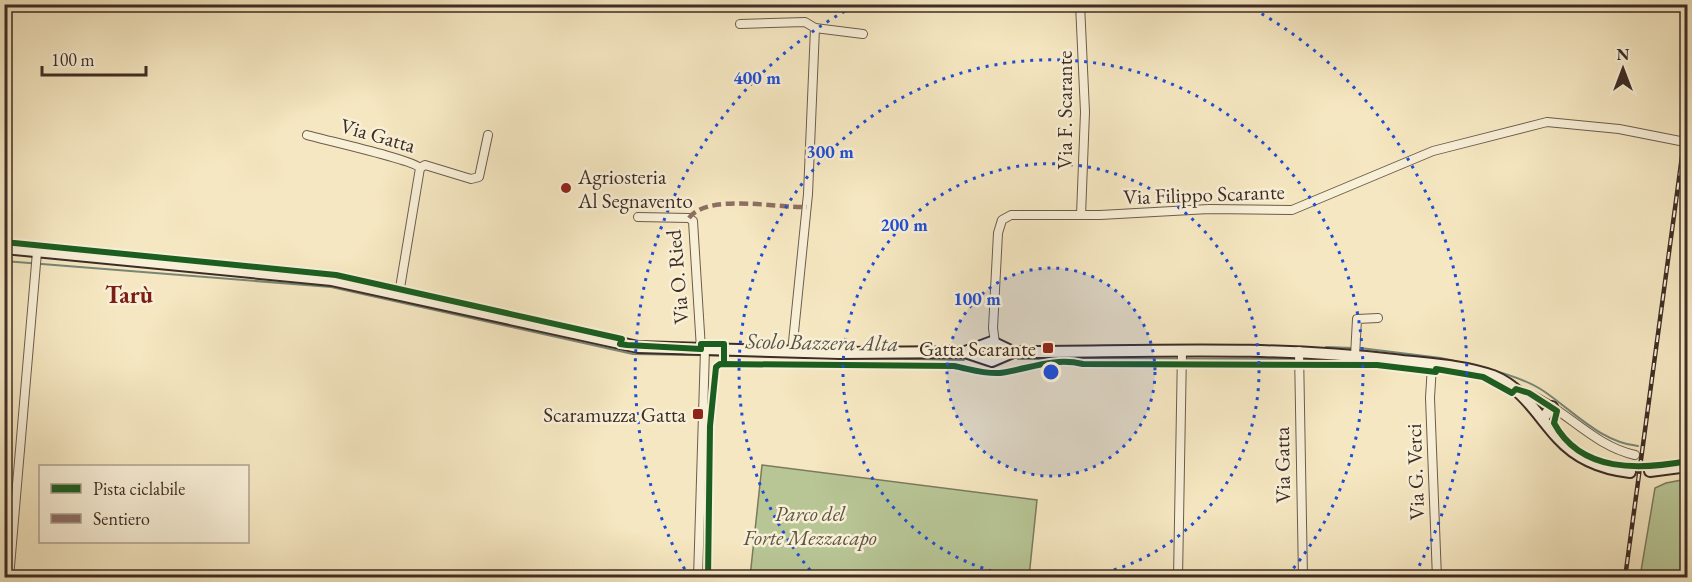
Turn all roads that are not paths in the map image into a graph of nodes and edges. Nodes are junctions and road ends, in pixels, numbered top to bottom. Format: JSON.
{"nodes":[{"id":1,"x":1080,"y":4,"type":"edge"},
{"id":2,"x":740,"y":24,"type":"dead end"},
{"id":3,"x":815,"y":28,"type":"junction"},
{"id":4,"x":863,"y":34,"type":"dead end"},
{"id":5,"x":307,"y":135,"type":"dead end"},
{"id":6,"x":488,"y":135,"type":"dead end"},
{"id":7,"x":1680,"y":141,"type":"dead end"},
{"id":8,"x":420,"y":168,"type":"junction"},
{"id":9,"x":1081,"y":215,"type":"junction"},
{"id":10,"x":638,"y":217,"type":"dead end"},
{"id":11,"x":4,"y":248,"type":"edge"},
{"id":12,"x":36,"y":260,"type":"junction"},
{"id":13,"x":399,"y":294,"type":"junction"},
{"id":14,"x":1378,"y":318,"type":"dead end"},
{"id":15,"x":992,"y":347,"type":"junction"},
{"id":16,"x":703,"y":349,"type":"junction"},
{"id":17,"x":792,"y":352,"type":"junction"},
{"id":18,"x":965,"y":352,"type":"junction"},
{"id":19,"x":1182,"y":356,"type":"junction"},
{"id":20,"x":1299,"y":356,"type":"junction"},
{"id":21,"x":1355,"y":356,"type":"junction"},
{"id":22,"x":982,"y":357,"type":"junction"},
{"id":23,"x":1432,"y":365,"type":"junction"},
{"id":24,"x":1516,"y":389,"type":"junction"},
{"id":25,"x":1552,"y":407,"type":"junction"},
{"id":26,"x":1543,"y":418,"type":"junction"},
{"id":27,"x":1635,"y":454,"type":"dead end"},
{"id":28,"x":1688,"y":466,"type":"edge"},
{"id":29,"x":1650,"y":471,"type":"tunnel mouth"},
{"id":30,"x":1630,"y":472,"type":"tunnel mouth"},
{"id":31,"x":9,"y":578,"type":"edge"},
{"id":32,"x":698,"y":578,"type":"edge"},
{"id":33,"x":1178,"y":578,"type":"edge"},
{"id":34,"x":1303,"y":578,"type":"edge"},
{"id":35,"x":1437,"y":578,"type":"edge"}],
"edges":[{"from":1,"to":9,"type":"street","name":"Via F. Scarante"},
{"from":2,"to":3,"type":"street"},
{"from":3,"to":4,"type":"street"},
{"from":3,"to":17,"type":"street"},
{"from":5,"to":8,"type":"street","name":"Via Gatta"},
{"from":6,"to":8,"type":"street"},
{"from":7,"to":9,"type":"street","name":"Via Filippo Scarante"},
{"from":8,"to":13,"type":"street","name":"Via Gatta"},
{"from":9,"to":15,"type":"street","name":"Via Filippo Scarante"},
{"from":10,"to":16,"type":"street","name":"Via O. Ried"},
{"from":11,"to":12,"type":"street"},
{"from":12,"to":13,"type":"street"},
{"from":12,"to":31,"type":"street"},
{"from":13,"to":16,"type":"street"},
{"from":14,"to":21,"type":"street"},
{"from":15,"to":18,"type":"street"},
{"from":15,"to":19,"type":"street"},
{"from":15,"to":22,"type":"street"},
{"from":15,"to":22,"type":"street"},
{"from":16,"to":17,"type":"street"},
{"from":16,"to":32,"type":"street"},
{"from":17,"to":18,"type":"street"},
{"from":18,"to":22,"type":"street"},
{"from":19,"to":20,"type":"street"},
{"from":19,"to":33,"type":"street"},
{"from":20,"to":21,"type":"street"},
{"from":20,"to":34,"type":"street","name":"Via Gatta"},
{"from":21,"to":23,"type":"street"},
{"from":23,"to":24,"type":"street"},
{"from":23,"to":35,"type":"street","name":"Via G. Verci"},
{"from":24,"to":25,"type":"street"},
{"from":24,"to":26,"type":"street"},
{"from":25,"to":26,"type":"street"},
{"from":25,"to":27,"type":"street"},
{"from":26,"to":30,"type":"street"},
{"from":28,"to":29,"type":"street"}]}
